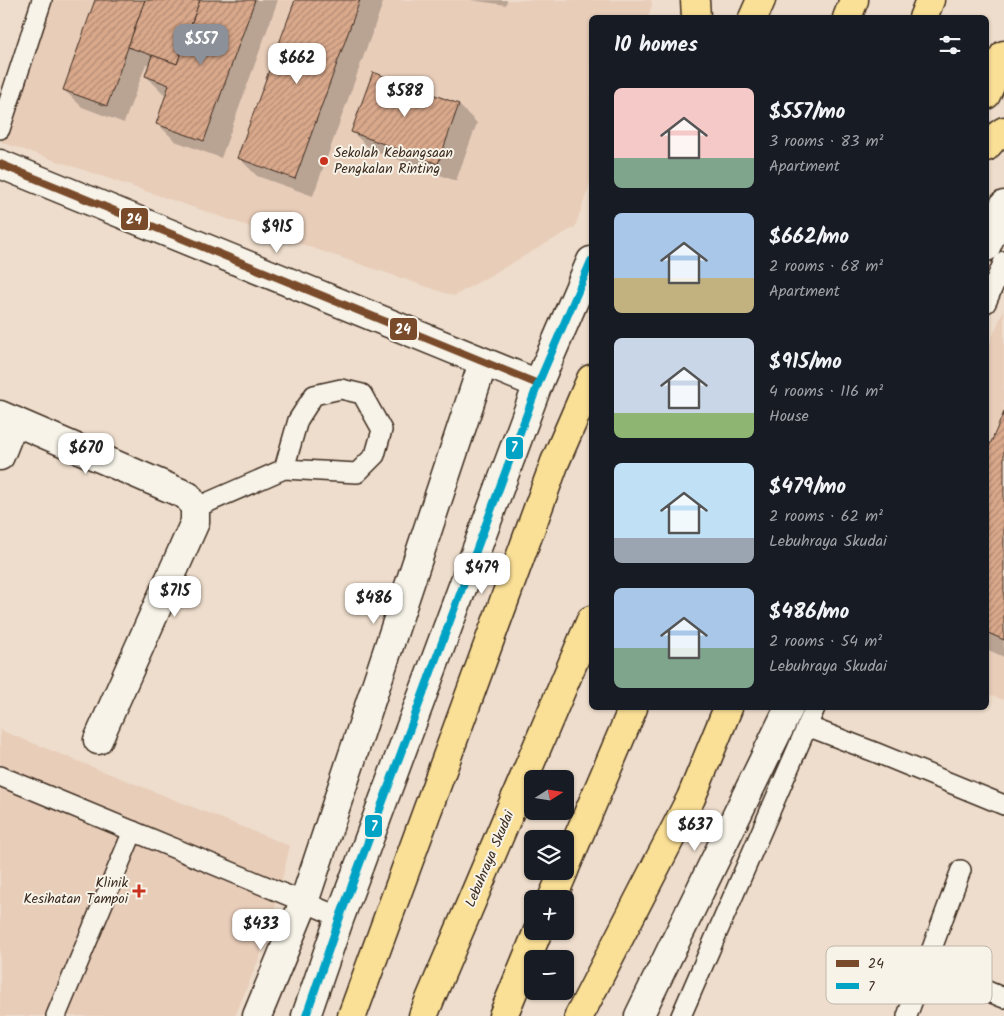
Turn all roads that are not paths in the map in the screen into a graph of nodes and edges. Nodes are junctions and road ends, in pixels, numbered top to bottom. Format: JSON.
{"nodes":[{"id":1,"x":42,"y":0,"type":"edge"},
{"id":2,"x":695,"y":0,"type":"edge"},
{"id":3,"x":761,"y":0,"type":"edge"},
{"id":4,"x":854,"y":0,"type":"edge"},
{"id":5,"x":930,"y":0,"type":"edge"},
{"id":6,"x":696,"y":15,"type":"edge"},
{"id":7,"x":754,"y":15,"type":"edge"},
{"id":8,"x":848,"y":15,"type":"edge"},
{"id":9,"x":924,"y":15,"type":"edge"},
{"id":10,"x":1004,"y":55,"type":"edge"},
{"id":11,"x":989,"y":88,"type":"edge"},
{"id":12,"x":0,"y":129,"type":"edge"},
{"id":13,"x":1004,"y":131,"type":"edge"},
{"id":14,"x":989,"y":144,"type":"edge"},
{"id":15,"x":0,"y":164,"type":"edge"},
{"id":16,"x":1004,"y":205,"type":"edge"},
{"id":17,"x":989,"y":240,"type":"edge"},
{"id":18,"x":1004,"y":261,"type":"edge"},
{"id":19,"x":589,"y":266,"type":"edge"},
{"id":20,"x":989,"y":296,"type":"edge"},
{"id":21,"x":483,"y":362,"type":"junction"},
{"id":22,"x":538,"y":384,"type":"junction"},
{"id":23,"x":589,"y":384,"type":"edge"},
{"id":24,"x":7,"y":418,"type":"edge"},
{"id":25,"x":0,"y":456,"type":"edge"},
{"id":26,"x":284,"y":469,"type":"junction"},
{"id":27,"x":195,"y":508,"type":"junction"},
{"id":28,"x":589,"y":625,"type":"edge"},
{"id":29,"x":631,"y":710,"type":"edge"},
{"id":30,"x":727,"y":710,"type":"edge"},
{"id":31,"x":811,"y":710,"type":"edge"},
{"id":32,"x":798,"y":717,"type":"edge"},
{"id":33,"x":98,"y":740,"type":"dead end"},
{"id":34,"x":0,"y":776,"type":"edge"},
{"id":35,"x":1004,"y":805,"type":"edge"},
{"id":36,"x":133,"y":831,"type":"junction"},
{"id":37,"x":574,"y":846,"type":"edge"},
{"id":38,"x":960,"y":870,"type":"dead end"},
{"id":39,"x":304,"y":902,"type":"junction"},
{"id":40,"x":340,"y":917,"type":"junction"},
{"id":41,"x":534,"y":940,"type":"edge"},
{"id":42,"x":932,"y":946,"type":"edge"},
{"id":43,"x":992,"y":993,"type":"edge"},
{"id":44,"x":1004,"y":998,"type":"edge"},
{"id":45,"x":911,"y":1004,"type":"edge"},
{"id":46,"x":56,"y":1016,"type":"edge"},
{"id":47,"x":257,"y":1016,"type":"edge"},
{"id":48,"x":306,"y":1016,"type":"edge"},
{"id":49,"x":352,"y":1016,"type":"edge"},
{"id":50,"x":423,"y":1016,"type":"edge"},
{"id":51,"x":503,"y":1016,"type":"edge"},
{"id":52,"x":579,"y":1016,"type":"edge"},
{"id":53,"x":639,"y":1016,"type":"edge"},
{"id":54,"x":681,"y":1016,"type":"edge"},
{"id":55,"x":907,"y":1016,"type":"edge"}],
"edges":[{"from":1,"to":12,"type":"lane"},
{"from":2,"to":6,"type":"highway","bridge":true},
{"from":3,"to":7,"type":"highway"},
{"from":4,"to":8,"type":"highway"},
{"from":5,"to":9,"type":"highway"},
{"from":10,"to":11,"type":"highway"},
{"from":13,"to":14,"type":"highway"},
{"from":15,"to":21,"type":"street"},
{"from":16,"to":17,"type":"street"},
{"from":18,"to":20,"type":"lane"},
{"from":19,"to":22,"type":"street"},
{"from":21,"to":22,"type":"street"},
{"from":21,"to":39,"type":"street"},
{"from":22,"to":40,"type":"street"},
{"from":23,"to":49,"type":"highway"},
{"from":24,"to":25,"type":"street"},
{"from":24,"to":27,"type":"street"},
{"from":26,"to":26,"type":"lane"},
{"from":26,"to":27,"type":"lane"},
{"from":27,"to":33,"type":"street"},
{"from":28,"to":50,"type":"highway","name":"Lebuhraya Skudai"},
{"from":29,"to":37,"type":"highway"},
{"from":30,"to":52,"type":"highway"},
{"from":31,"to":32,"type":"lane"},
{"from":32,"to":35,"type":"lane"},
{"from":32,"to":53,"type":"street"},
{"from":32,"to":54,"type":"lane"},
{"from":34,"to":36,"type":"lane"},
{"from":36,"to":39,"type":"lane"},
{"from":36,"to":46,"type":"lane"},
{"from":38,"to":42,"type":"lane"},
{"from":39,"to":40,"type":"lane"},
{"from":39,"to":47,"type":"street"},
{"from":40,"to":48,"type":"street"},
{"from":41,"to":51,"type":"highway"},
{"from":43,"to":44,"type":"lane"},
{"from":45,"to":55,"type":"lane"}]}
